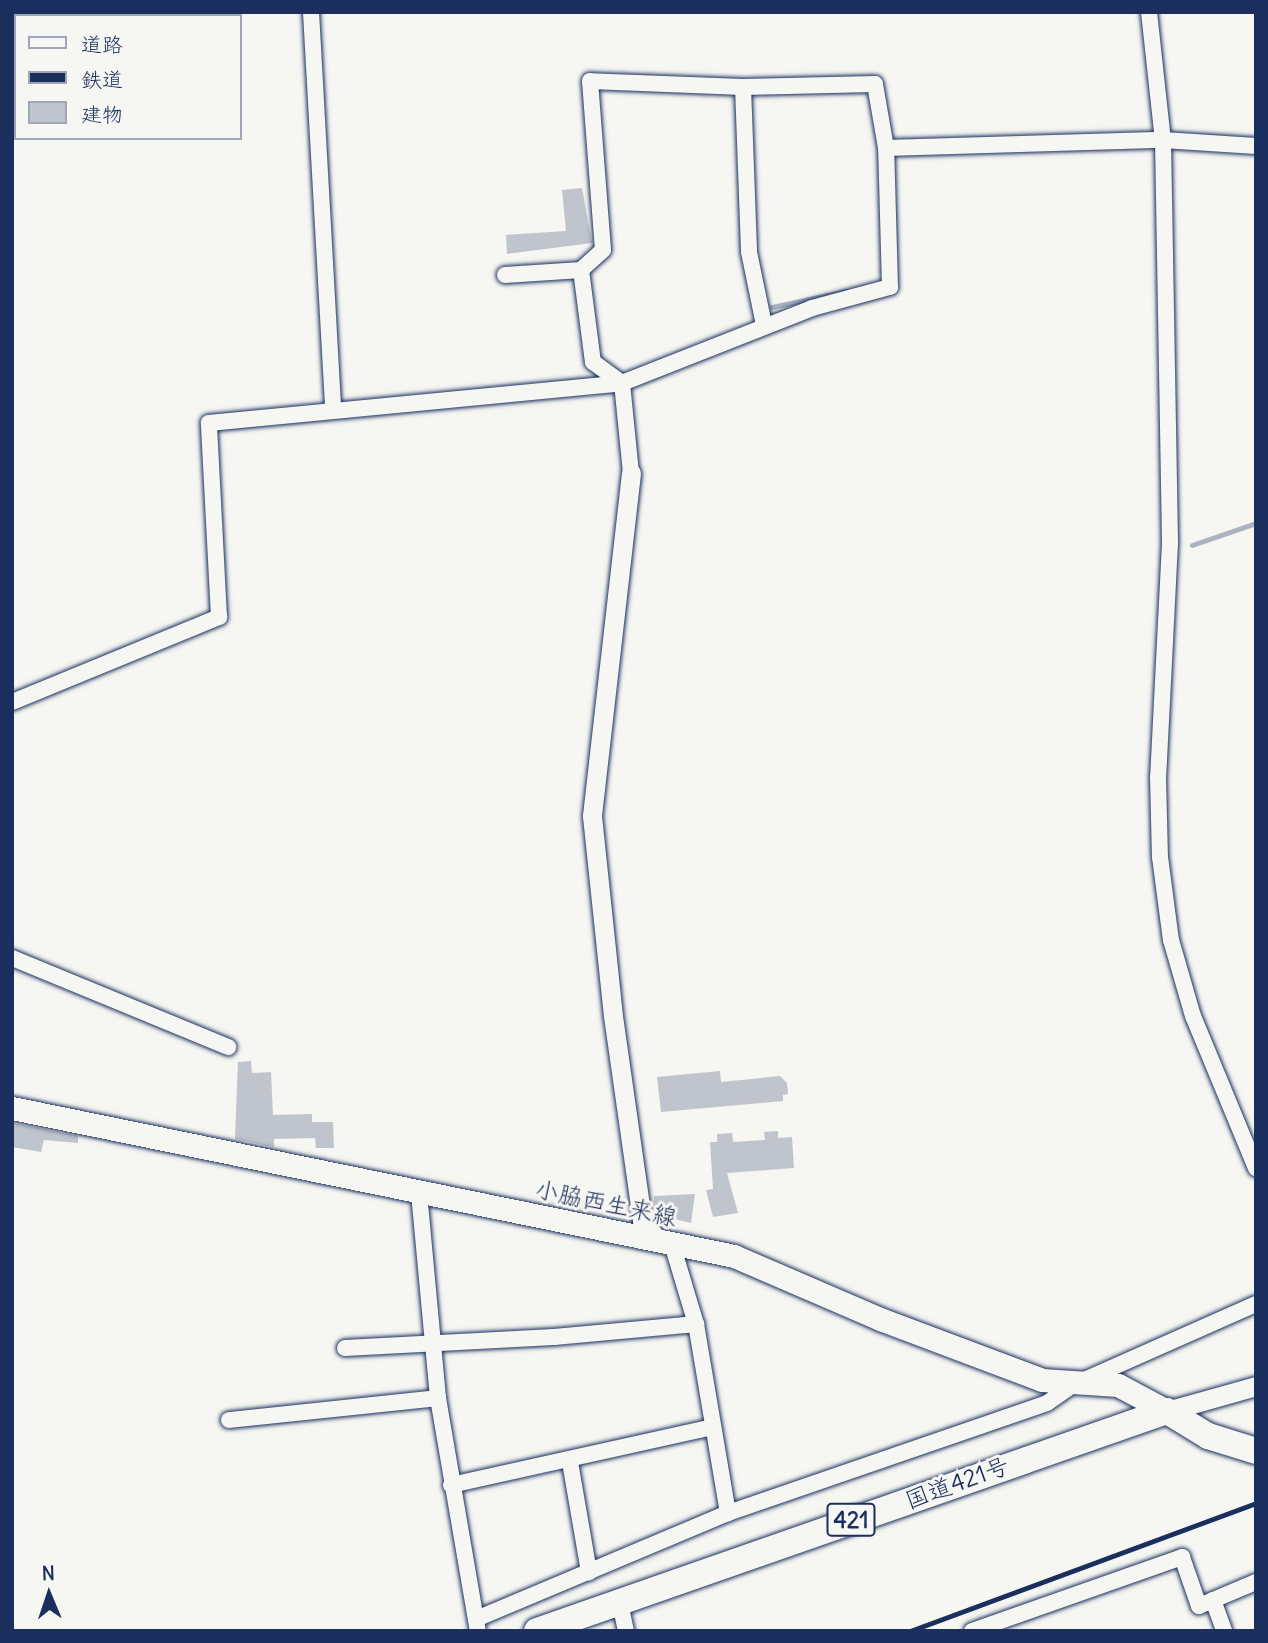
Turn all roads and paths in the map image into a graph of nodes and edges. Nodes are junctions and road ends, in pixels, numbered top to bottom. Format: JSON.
{"nodes":[{"id":1,"x":311,"y":12,"type":"edge"},
{"id":2,"x":1149,"y":12,"type":"edge"},
{"id":3,"x":743,"y":87,"type":"junction"},
{"id":4,"x":1164,"y":141,"type":"junction"},
{"id":5,"x":1256,"y":146,"type":"edge"},
{"id":6,"x":886,"y":148,"type":"junction"},
{"id":7,"x":581,"y":270,"type":"junction"},
{"id":8,"x":505,"y":275,"type":"dead end"},
{"id":9,"x":764,"y":325,"type":"junction"},
{"id":10,"x":622,"y":383,"type":"junction"},
{"id":11,"x":332,"y":408,"type":"junction"},
{"id":12,"x":631,"y":474,"type":"joint"},
{"id":13,"x":12,"y":702,"type":"edge"},
{"id":14,"x":12,"y":958,"type":"edge"},
{"id":15,"x":228,"y":1047,"type":"dead end"},
{"id":16,"x":12,"y":1108,"type":"edge"},
{"id":17,"x":1256,"y":1168,"type":"edge"},
{"id":18,"x":419,"y":1193,"type":"junction"},
{"id":19,"x":664,"y":1241,"type":"junction"},
{"id":20,"x":1256,"y":1304,"type":"edge"},
{"id":21,"x":696,"y":1324,"type":"junction"},
{"id":22,"x":432,"y":1343,"type":"junction"},
{"id":23,"x":345,"y":1348,"type":"dead end"},
{"id":24,"x":1073,"y":1385,"type":"junction"},
{"id":25,"x":1256,"y":1386,"type":"edge"},
{"id":26,"x":439,"y":1398,"type":"junction"},
{"id":27,"x":1167,"y":1411,"type":"junction"},
{"id":28,"x":229,"y":1420,"type":"dead end"},
{"id":29,"x":712,"y":1427,"type":"junction"},
{"id":30,"x":1256,"y":1451,"type":"edge"},
{"id":31,"x":570,"y":1462,"type":"junction"},
{"id":32,"x":451,"y":1485,"type":"junction"},
{"id":33,"x":728,"y":1513,"type":"junction"},
{"id":34,"x":589,"y":1572,"type":"junction"},
{"id":35,"x":1256,"y":1582,"type":"edge"},
{"id":36,"x":1213,"y":1600,"type":"junction"},
{"id":37,"x":620,"y":1603,"type":"junction"},
{"id":38,"x":477,"y":1625,"type":"edge"},
{"id":39,"x":537,"y":1631,"type":"edge"},
{"id":40,"x":626,"y":1631,"type":"edge"},
{"id":41,"x":972,"y":1631,"type":"edge"},
{"id":42,"x":1224,"y":1631,"type":"edge"}],
"edges":[{"from":1,"to":11,"type":"street"},
{"from":2,"to":4,"type":"street"},
{"from":3,"to":6,"type":"street"},
{"from":3,"to":7,"type":"street"},
{"from":3,"to":9,"type":"street"},
{"from":4,"to":5,"type":"street"},
{"from":4,"to":6,"type":"street"},
{"from":4,"to":17,"type":"street"},
{"from":6,"to":9,"type":"street"},
{"from":7,"to":8,"type":"street"},
{"from":7,"to":10,"type":"street"},
{"from":9,"to":10,"type":"street"},
{"from":10,"to":11,"type":"street"},
{"from":10,"to":12,"type":"street"},
{"from":11,"to":13,"type":"street"},
{"from":12,"to":19,"type":"street"},
{"from":14,"to":15,"type":"street"},
{"from":16,"to":18,"type":"main road","name":"小脇西生来線"},
{"from":18,"to":19,"type":"main road","name":"小脇西生来線"},
{"from":18,"to":22,"type":"street"},
{"from":19,"to":21,"type":"street"},
{"from":19,"to":24,"type":"main road","name":"小脇西生来線"},
{"from":20,"to":24,"type":"street"},
{"from":21,"to":22,"type":"street"},
{"from":21,"to":29,"type":"street"},
{"from":22,"to":23,"type":"street"},
{"from":22,"to":26,"type":"street"},
{"from":24,"to":27,"type":"main road","name":"小脇西生来線"},
{"from":24,"to":33,"type":"street"},
{"from":25,"to":27,"type":"street"},
{"from":26,"to":28,"type":"street"},
{"from":26,"to":32,"type":"street"},
{"from":27,"to":30,"type":"highway"},
{"from":27,"to":37,"type":"highway","name":"国道421号","number":"421"},
{"from":29,"to":31,"type":"street"},
{"from":29,"to":33,"type":"street"},
{"from":31,"to":32,"type":"street"},
{"from":31,"to":34,"type":"street"},
{"from":32,"to":38,"type":"street"},
{"from":33,"to":34,"type":"street"},
{"from":34,"to":38,"type":"street"},
{"from":35,"to":36,"type":"street"},
{"from":36,"to":41,"type":"street"},
{"from":36,"to":42,"type":"street"},
{"from":37,"to":39,"type":"highway","name":"国道421号","number":"421"},
{"from":37,"to":40,"type":"street"}]}
